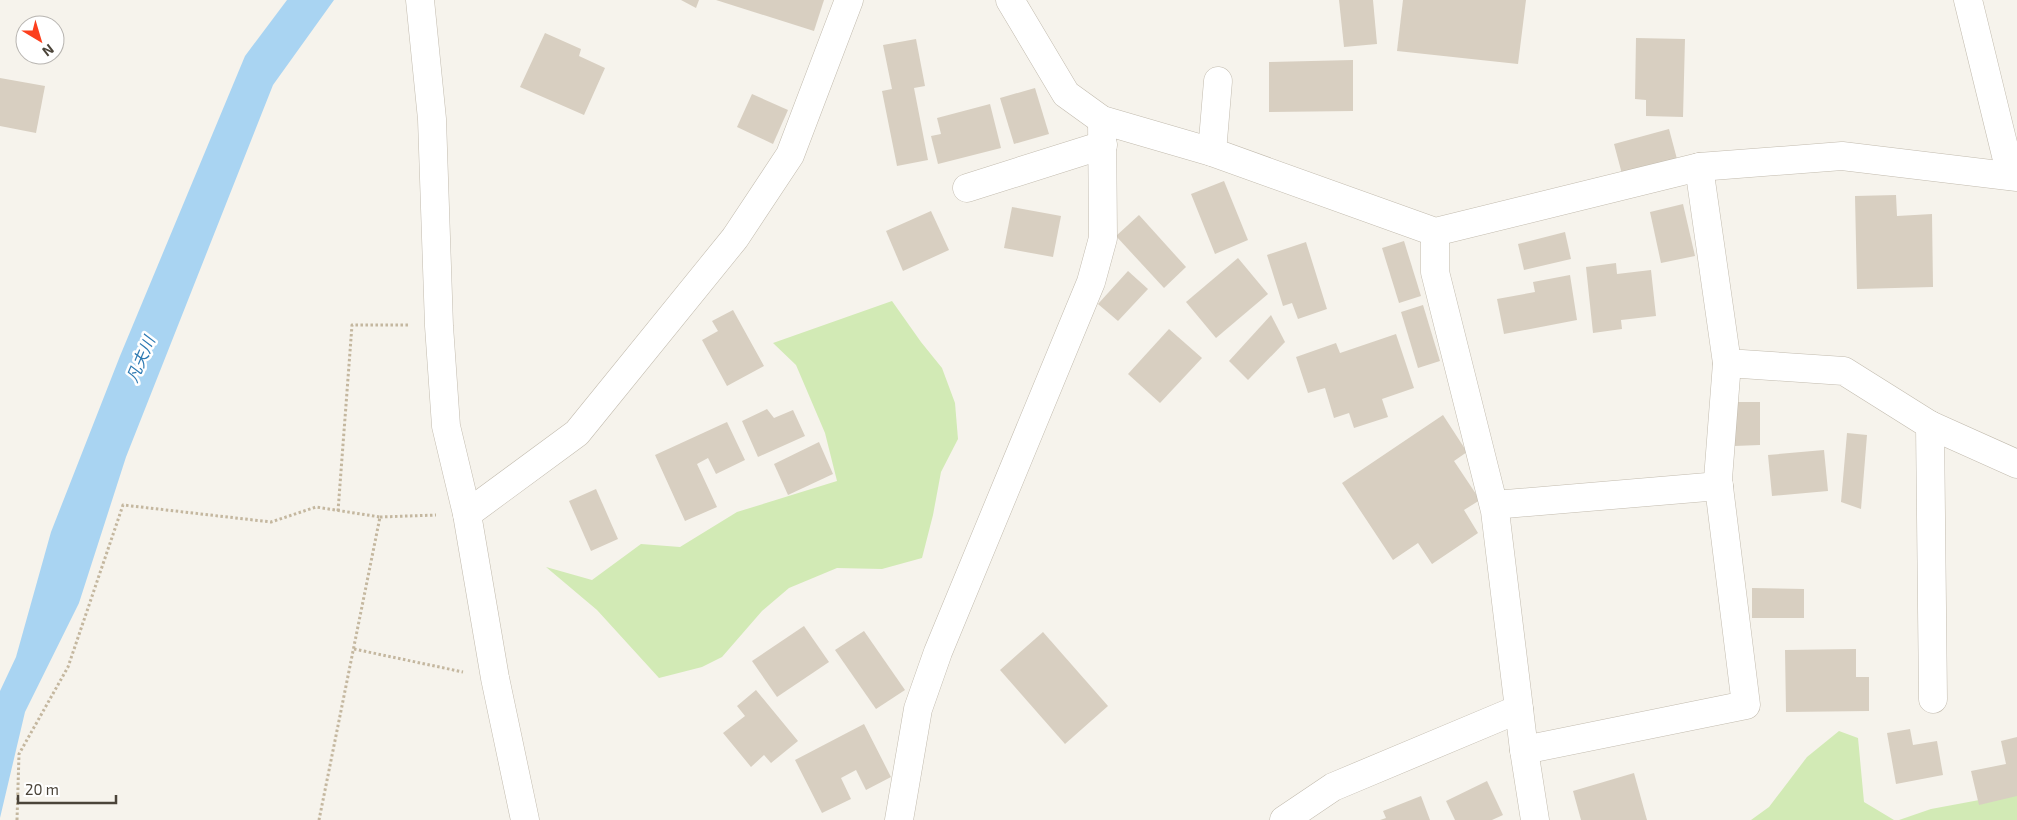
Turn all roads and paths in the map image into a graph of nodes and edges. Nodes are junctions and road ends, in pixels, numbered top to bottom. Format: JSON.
{"nodes":[{"id":1,"x":420,"y":0,"type":"edge"},
{"id":2,"x":849,"y":0,"type":"edge"},
{"id":3,"x":1010,"y":0,"type":"edge"},
{"id":4,"x":1968,"y":0,"type":"edge"},
{"id":5,"x":1218,"y":81,"type":"dead end"},
{"id":6,"x":1102,"y":132,"type":"junction"},
{"id":7,"x":1212,"y":152,"type":"junction"},
{"id":8,"x":1699,"y":167,"type":"junction"},
{"id":9,"x":2014,"y":176,"type":"edge"},
{"id":10,"x":967,"y":188,"type":"dead end"},
{"id":11,"x":1435,"y":232,"type":"junction"},
{"id":12,"x":439,"y":326,"type":"junction"},
{"id":13,"x":1727,"y":363,"type":"junction"},
{"id":14,"x":1930,"y":424,"type":"junction"},
{"id":15,"x":2017,"y":464,"type":"edge"},
{"id":16,"x":1719,"y":486,"type":"junction"},
{"id":17,"x":1494,"y":505,"type":"junction"},
{"id":18,"x":338,"y":511,"type":"junction"},
{"id":19,"x":467,"y":514,"type":"junction"},
{"id":20,"x":380,"y":517,"type":"junction"},
{"id":21,"x":354,"y":649,"type":"junction"},
{"id":22,"x":495,"y":678,"type":"junction"},
{"id":23,"x":1932,"y":699,"type":"dead end"},
{"id":24,"x":1519,"y":709,"type":"junction"},
{"id":25,"x":1524,"y":750,"type":"junction"},
{"id":26,"x":17,"y":820,"type":"edge"},
{"id":27,"x":319,"y":820,"type":"edge"},
{"id":28,"x":525,"y":820,"type":"edge"},
{"id":29,"x":899,"y":820,"type":"edge"},
{"id":30,"x":1284,"y":820,"type":"edge"},
{"id":31,"x":1535,"y":820,"type":"edge"}],
"edges":[{"from":1,"to":12,"type":"street"},
{"from":2,"to":19,"type":"street"},
{"from":3,"to":6,"type":"street"},
{"from":4,"to":9,"type":"street"},
{"from":5,"to":7,"type":"street"},
{"from":6,"to":7,"type":"street"},
{"from":6,"to":10,"type":"street"},
{"from":6,"to":29,"type":"street"},
{"from":7,"to":11,"type":"street"},
{"from":8,"to":9,"type":"street"},
{"from":8,"to":11,"type":"street"},
{"from":8,"to":13,"type":"street"},
{"from":11,"to":17,"type":"street"},
{"from":12,"to":18,"type":"path"},
{"from":12,"to":19,"type":"street"},
{"from":13,"to":14,"type":"street"},
{"from":13,"to":16,"type":"street"},
{"from":14,"to":15,"type":"street"},
{"from":14,"to":23,"type":"street"},
{"from":16,"to":17,"type":"street"},
{"from":16,"to":25,"type":"street"},
{"from":17,"to":24,"type":"street"},
{"from":18,"to":20,"type":"path"},
{"from":18,"to":26,"type":"path"},
{"from":19,"to":20,"type":"path"},
{"from":19,"to":22,"type":"street"},
{"from":20,"to":21,"type":"path"},
{"from":21,"to":22,"type":"path"},
{"from":21,"to":27,"type":"path"},
{"from":22,"to":28,"type":"street"},
{"from":24,"to":25,"type":"street"},
{"from":24,"to":30,"type":"street"},
{"from":25,"to":31,"type":"street"}]}
